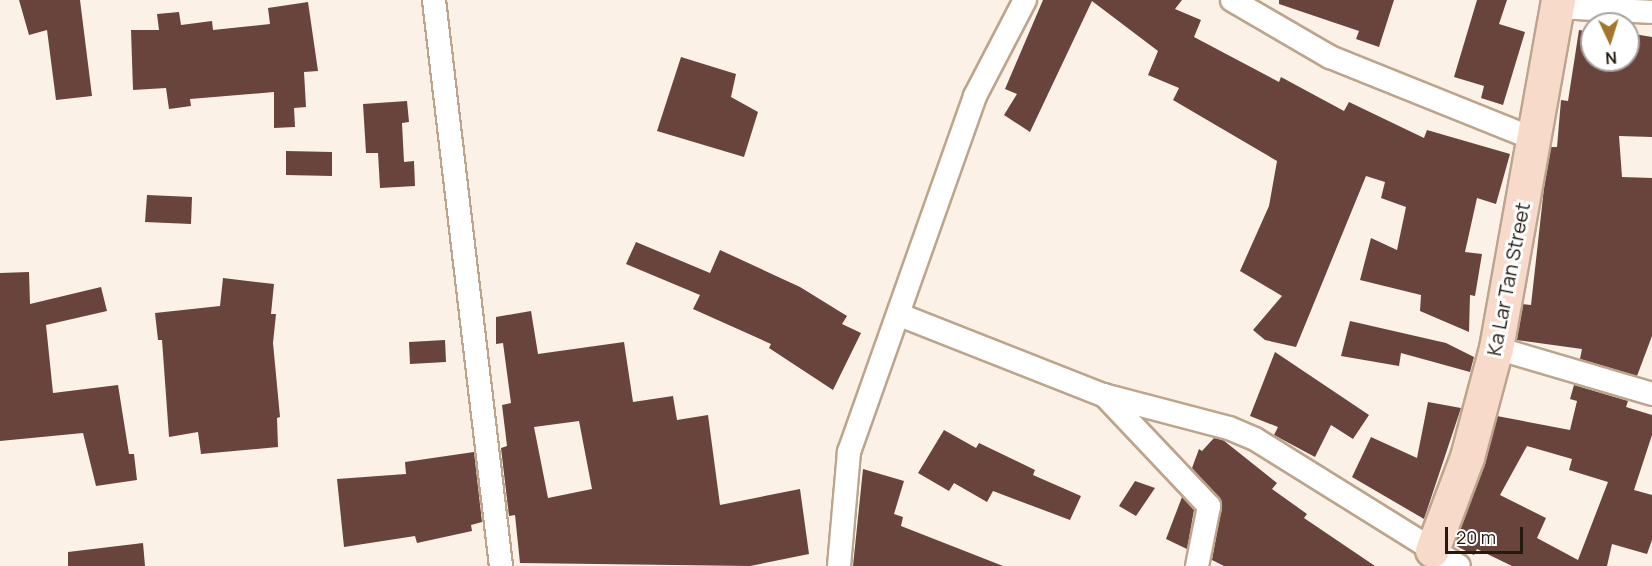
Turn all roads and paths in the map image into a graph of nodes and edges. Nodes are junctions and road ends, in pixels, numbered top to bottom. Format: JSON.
{"nodes":[{"id":1,"x":434,"y":0,"type":"edge"},
{"id":2,"x":1025,"y":0,"type":"edge"},
{"id":3,"x":1232,"y":0,"type":"edge"},
{"id":4,"x":1558,"y":4,"type":"edge"},
{"id":5,"x":1652,"y":12,"type":"edge"},
{"id":6,"x":1534,"y":139,"type":"junction"},
{"id":7,"x":900,"y":315,"type":"junction"},
{"id":8,"x":1497,"y":348,"type":"junction"},
{"id":9,"x":1104,"y":394,"type":"junction"},
{"id":10,"x":1652,"y":394,"type":"edge"},
{"id":11,"x":1445,"y":558,"type":"edge"},
{"id":12,"x":501,"y":566,"type":"edge"},
{"id":13,"x":839,"y":566,"type":"edge"},
{"id":14,"x":1197,"y":566,"type":"edge"}],
"edges":[{"from":1,"to":12,"type":"street"},
{"from":2,"to":7,"type":"street"},
{"from":3,"to":6,"type":"street"},
{"from":4,"to":5,"type":"street"},
{"from":4,"to":6,"type":"street","name":"Ka Lar Tan Street"},
{"from":6,"to":8,"type":"street","name":"Ka Lar Tan Street"},
{"from":7,"to":9,"type":"street"},
{"from":7,"to":13,"type":"street"},
{"from":8,"to":10,"type":"street"},
{"from":8,"to":11,"type":"street","name":"Ka Lar Tan Street"},
{"from":9,"to":11,"type":"street"},
{"from":9,"to":14,"type":"street"}]}
